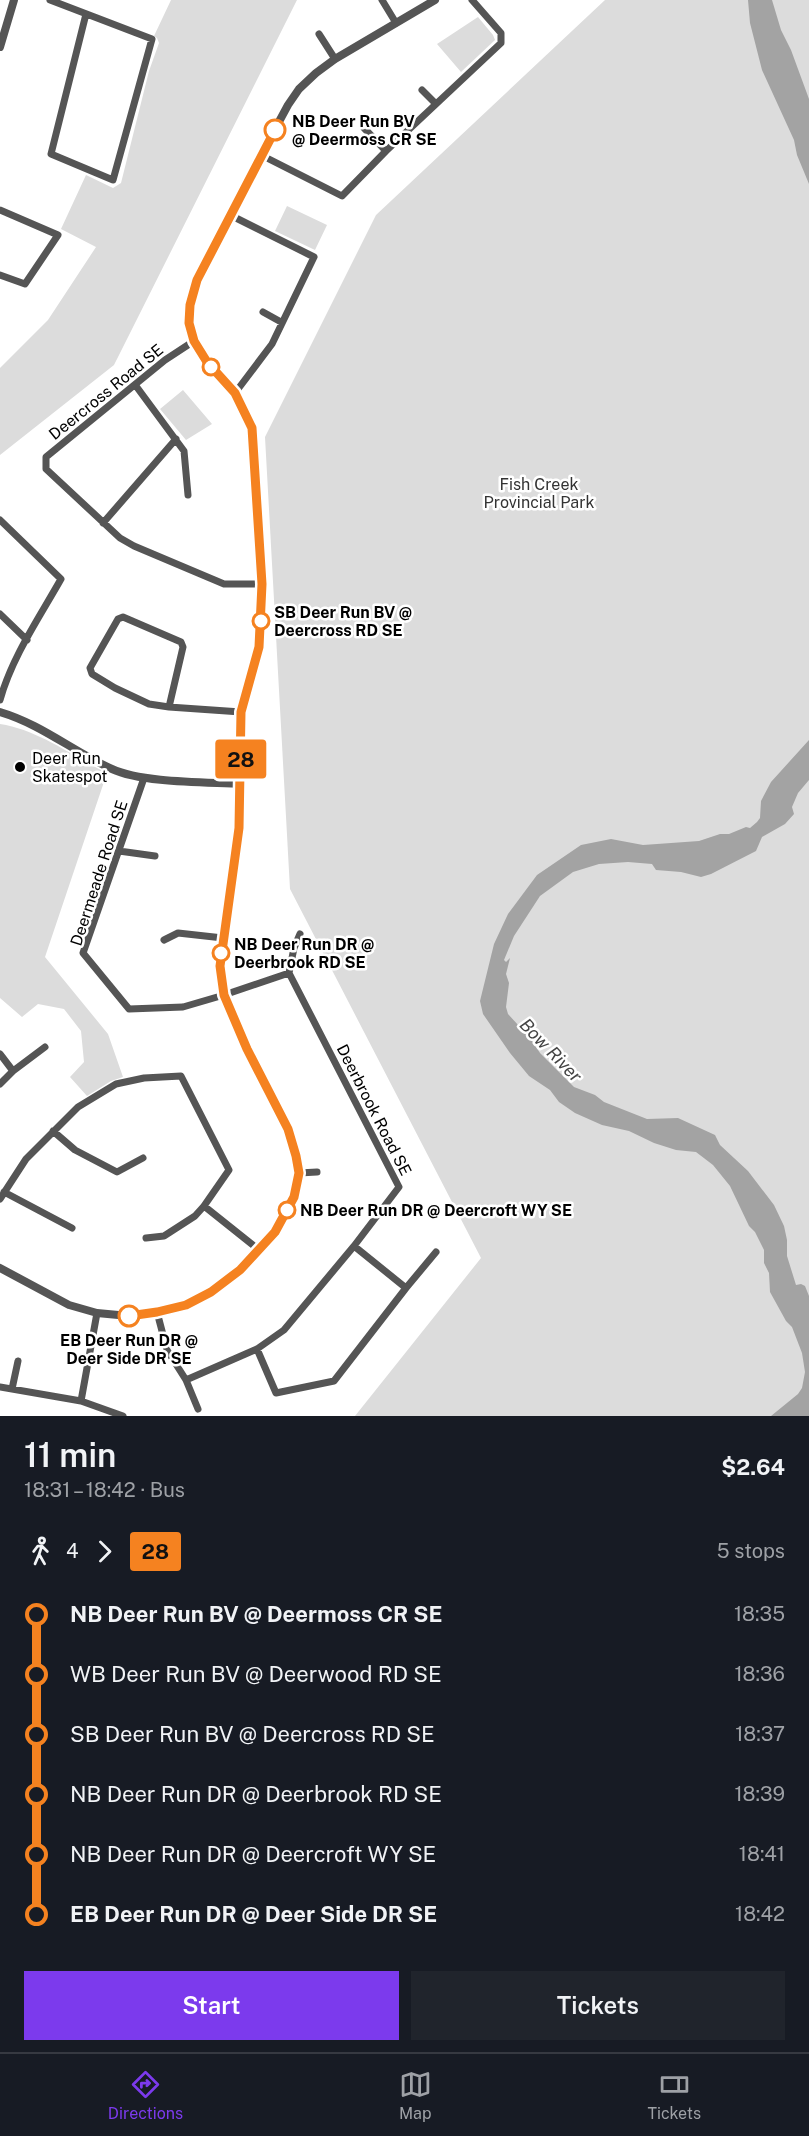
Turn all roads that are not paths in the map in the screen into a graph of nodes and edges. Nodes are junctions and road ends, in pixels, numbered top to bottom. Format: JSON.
{"nodes":[{"id":1,"x":14,"y":0,"type":"edge"},
{"id":2,"x":50,"y":0,"type":"edge"},
{"id":3,"x":382,"y":0,"type":"edge"},
{"id":4,"x":435,"y":0,"type":"edge"},
{"id":5,"x":472,"y":0,"type":"edge"},
{"id":6,"x":86,"y":14,"type":"junction"},
{"id":7,"x":396,"y":23,"type":"junction"},
{"id":8,"x":319,"y":34,"type":"dead end"},
{"id":9,"x":0,"y":46,"type":"edge"},
{"id":10,"x":335,"y":59,"type":"junction"},
{"id":11,"x":422,"y":90,"type":"dead end"},
{"id":12,"x":436,"y":104,"type":"junction"},
{"id":13,"x":364,"y":128,"type":"dead end"},
{"id":14,"x":386,"y":152,"type":"junction"},
{"id":15,"x":261,"y":155,"type":"junction"},
{"id":16,"x":0,"y":210,"type":"edge"},
{"id":17,"x":230,"y":215,"type":"junction"},
{"id":18,"x":0,"y":275,"type":"edge"},
{"id":19,"x":263,"y":312,"type":"dead end"},
{"id":20,"x":281,"y":322,"type":"junction"},
{"id":21,"x":194,"y":341,"type":"junction"},
{"id":22,"x":136,"y":386,"type":"junction"},
{"id":23,"x":235,"y":393,"type":"junction"},
{"id":24,"x":176,"y":439,"type":"junction"},
{"id":25,"x":188,"y":495,"type":"dead end"},
{"id":26,"x":0,"y":520,"type":"edge"},
{"id":27,"x":103,"y":523,"type":"junction"},
{"id":28,"x":262,"y":584,"type":"junction"},
{"id":29,"x":0,"y":614,"type":"edge"},
{"id":30,"x":27,"y":640,"type":"junction"},
{"id":31,"x":0,"y":700,"type":"edge"},
{"id":32,"x":169,"y":707,"type":"junction"},
{"id":33,"x":0,"y":712,"type":"edge"},
{"id":34,"x":241,"y":712,"type":"junction"},
{"id":35,"x":144,"y":778,"type":"junction"},
{"id":36,"x":241,"y":784,"type":"junction"},
{"id":37,"x":119,"y":851,"type":"junction"},
{"id":38,"x":155,"y":856,"type":"dead end"},
{"id":39,"x":300,"y":934,"type":"dead end"},
{"id":40,"x":222,"y":938,"type":"junction"},
{"id":41,"x":164,"y":939,"type":"dead end"},
{"id":42,"x":289,"y":973,"type":"junction"},
{"id":43,"x":224,"y":995,"type":"junction"},
{"id":44,"x":45,"y":1047,"type":"dead end"},
{"id":45,"x":0,"y":1054,"type":"edge"},
{"id":46,"x":13,"y":1071,"type":"junction"},
{"id":47,"x":0,"y":1084,"type":"edge"},
{"id":48,"x":53,"y":1131,"type":"junction"},
{"id":49,"x":143,"y":1158,"type":"dead end"},
{"id":50,"x":318,"y":1172,"type":"dead end"},
{"id":51,"x":299,"y":1173,"type":"junction"},
{"id":52,"x":4,"y":1192,"type":"junction"},
{"id":53,"x":0,"y":1199,"type":"edge"},
{"id":54,"x":204,"y":1206,"type":"junction"},
{"id":55,"x":72,"y":1228,"type":"dead end"},
{"id":56,"x":146,"y":1238,"type":"dead end"},
{"id":57,"x":354,"y":1246,"type":"junction"},
{"id":58,"x":259,"y":1250,"type":"junction"},
{"id":59,"x":436,"y":1251,"type":"dead end"},
{"id":60,"x":0,"y":1268,"type":"edge"},
{"id":61,"x":406,"y":1288,"type":"junction"},
{"id":62,"x":157,"y":1312,"type":"junction"},
{"id":63,"x":97,"y":1313,"type":"junction"},
{"id":64,"x":257,"y":1349,"type":"junction"},
{"id":65,"x":18,"y":1361,"type":"dead end"},
{"id":66,"x":186,"y":1380,"type":"junction"},
{"id":67,"x":0,"y":1387,"type":"edge"},
{"id":68,"x":12,"y":1389,"type":"junction"},
{"id":69,"x":81,"y":1401,"type":"junction"},
{"id":70,"x":198,"y":1409,"type":"dead end"},
{"id":71,"x":123,"y":1416,"type":"edge"}],
"edges":[{"from":1,"to":9,"type":"street"},
{"from":2,"to":6,"type":"street"},
{"from":3,"to":7,"type":"street"},
{"from":4,"to":7,"type":"street"},
{"from":5,"to":12,"type":"street"},
{"from":6,"to":6,"type":"street"},
{"from":7,"to":10,"type":"street"},
{"from":8,"to":10,"type":"street"},
{"from":10,"to":15,"type":"street"},
{"from":11,"to":12,"type":"street"},
{"from":12,"to":14,"type":"street"},
{"from":13,"to":14,"type":"street"},
{"from":14,"to":15,"type":"street"},
{"from":15,"to":17,"type":"street"},
{"from":16,"to":18,"type":"street"},
{"from":17,"to":20,"type":"street"},
{"from":17,"to":21,"type":"street"},
{"from":19,"to":20,"type":"street"},
{"from":20,"to":23,"type":"street"},
{"from":21,"to":22,"type":"street","name":"Deercross Road SE"},
{"from":21,"to":23,"type":"street"},
{"from":22,"to":24,"type":"street"},
{"from":22,"to":27,"type":"street","name":"Deercross Road SE"},
{"from":23,"to":28,"type":"street"},
{"from":24,"to":25,"type":"street"},
{"from":24,"to":27,"type":"street"},
{"from":26,"to":30,"type":"street"},
{"from":27,"to":28,"type":"street","name":"Deercross Road SE"},
{"from":28,"to":34,"type":"street"},
{"from":29,"to":30,"type":"street"},
{"from":30,"to":31,"type":"street"},
{"from":32,"to":32,"type":"street"},
{"from":32,"to":34,"type":"street"},
{"from":33,"to":35,"type":"street"},
{"from":34,"to":36,"type":"street"},
{"from":35,"to":36,"type":"street"},
{"from":35,"to":37,"type":"street","name":"Deermeade Road SE"},
{"from":36,"to":40,"type":"street"},
{"from":37,"to":38,"type":"street"},
{"from":37,"to":43,"type":"street","name":"Deermeade Road SE"},
{"from":39,"to":42,"type":"street"},
{"from":40,"to":41,"type":"street"},
{"from":40,"to":43,"type":"street"},
{"from":42,"to":43,"type":"street"},
{"from":42,"to":57,"type":"street","name":"Deerbrook Road SE"},
{"from":43,"to":51,"type":"street"},
{"from":44,"to":46,"type":"street"},
{"from":45,"to":46,"type":"street"},
{"from":46,"to":47,"type":"street"},
{"from":48,"to":49,"type":"street"},
{"from":48,"to":52,"type":"street"},
{"from":48,"to":54,"type":"street"},
{"from":50,"to":51,"type":"street"},
{"from":51,"to":58,"type":"street"},
{"from":52,"to":53,"type":"street"},
{"from":52,"to":55,"type":"street"},
{"from":54,"to":56,"type":"street"},
{"from":54,"to":58,"type":"street"},
{"from":57,"to":61,"type":"street"},
{"from":57,"to":64,"type":"street","name":"Deerbrook Road SE"},
{"from":58,"to":62,"type":"street"},
{"from":59,"to":61,"type":"street"},
{"from":60,"to":63,"type":"street"},
{"from":61,"to":64,"type":"street"},
{"from":62,"to":63,"type":"street"},
{"from":62,"to":66,"type":"street"},
{"from":63,"to":69,"type":"street"},
{"from":64,"to":66,"type":"street","name":"Deerbrook Road SE"},
{"from":65,"to":68,"type":"street"},
{"from":66,"to":70,"type":"street"},
{"from":67,"to":68,"type":"street"},
{"from":68,"to":69,"type":"street"},
{"from":69,"to":71,"type":"street"}]}
